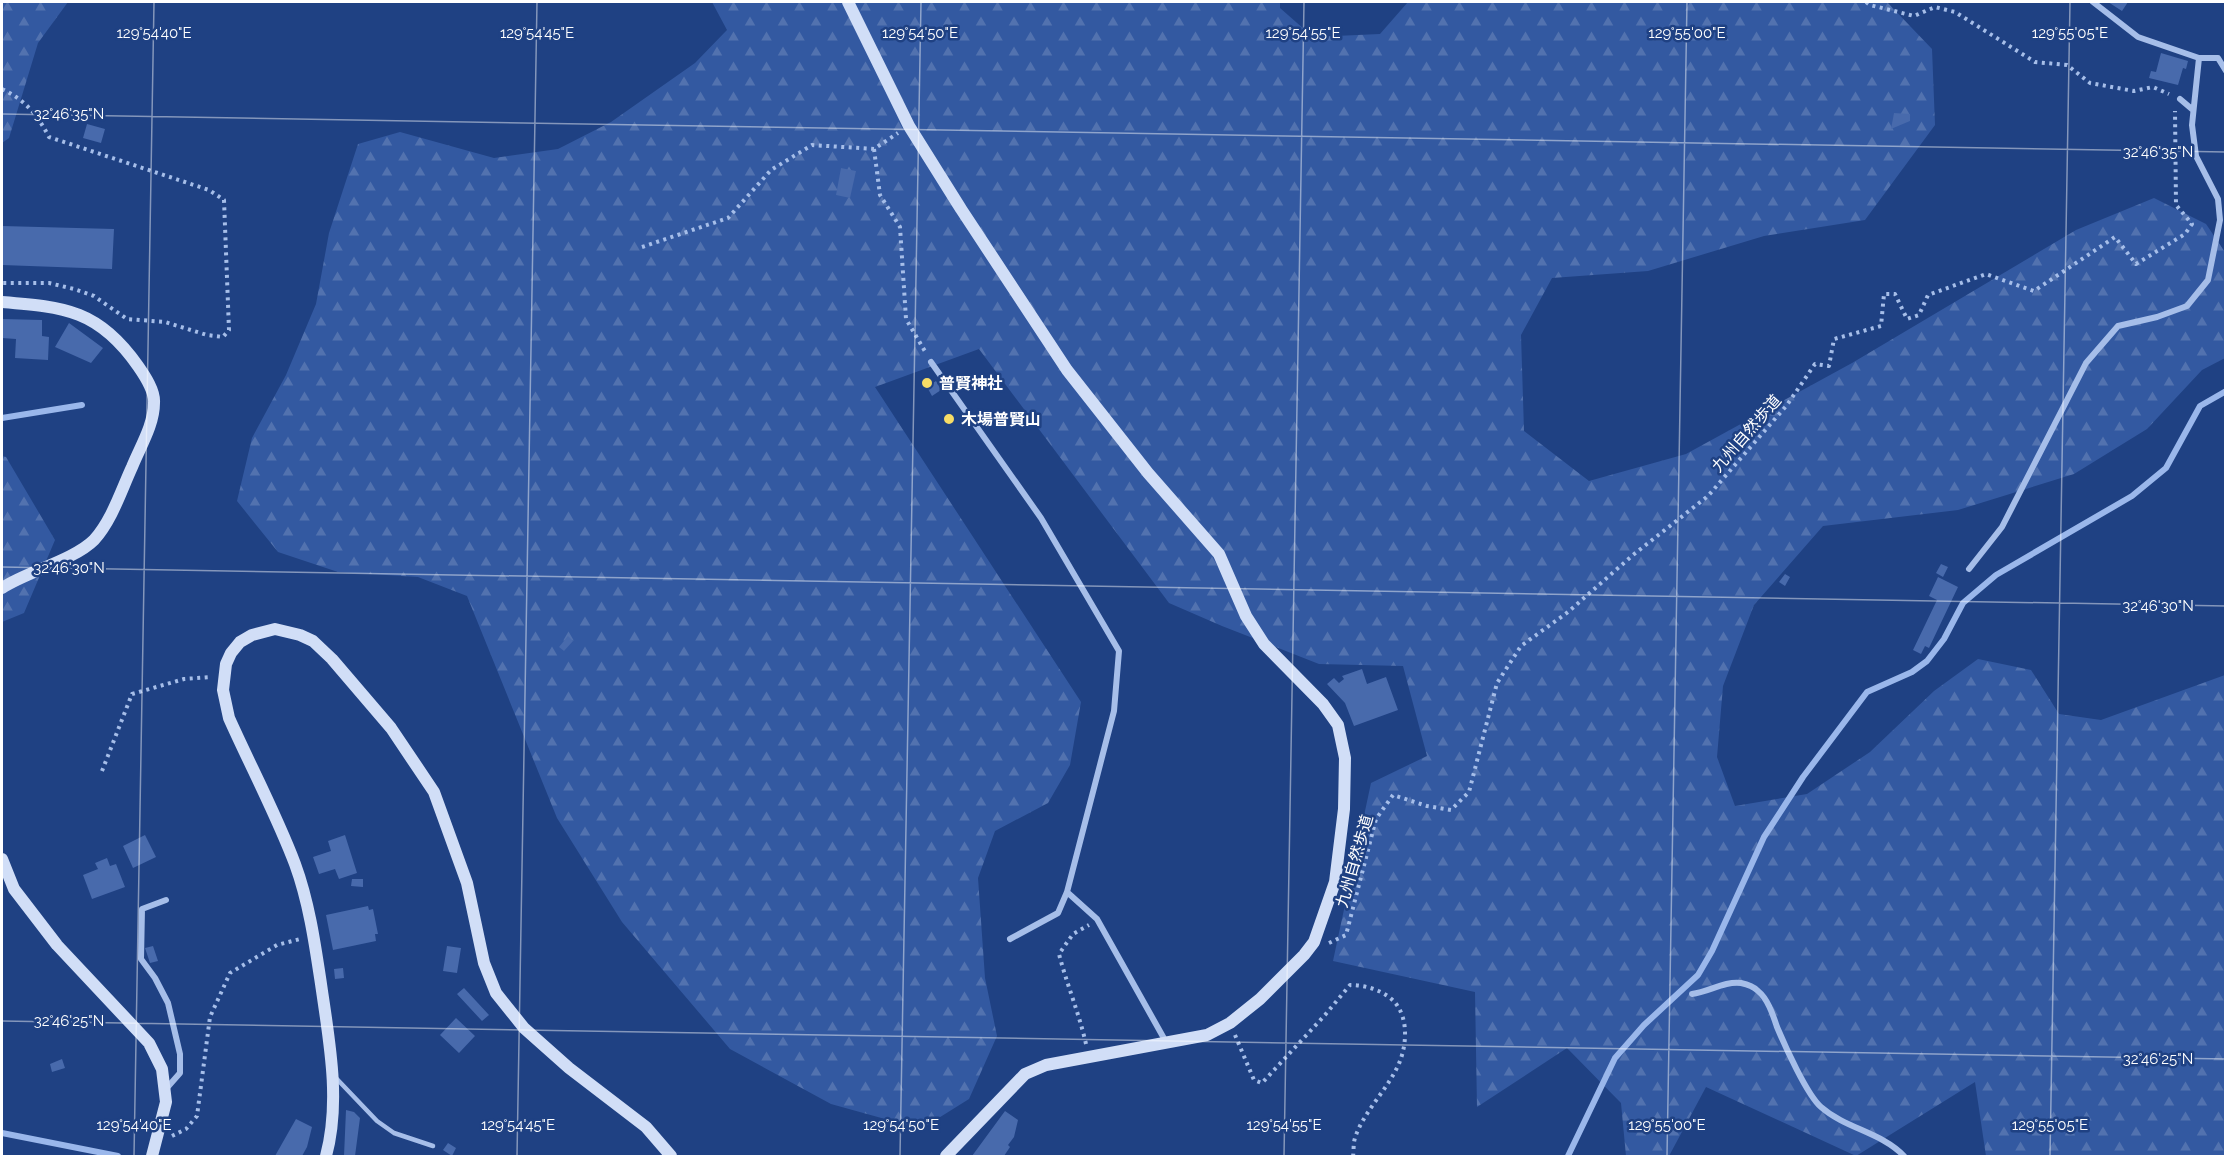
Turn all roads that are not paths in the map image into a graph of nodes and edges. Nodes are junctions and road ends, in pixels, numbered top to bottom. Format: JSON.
{"nodes":[{"id":1,"x":848,"y":2,"type":"edge"},
{"id":2,"x":2093,"y":2,"type":"edge"},
{"id":3,"x":2199,"y":58,"type":"junction"},
{"id":4,"x":2226,"y":71,"type":"edge"},
{"id":5,"x":2180,"y":99,"type":"road end"},
{"id":6,"x":2193,"y":110,"type":"junction"},
{"id":7,"x":2,"y":302,"type":"edge"},
{"id":8,"x":931,"y":362,"type":"road end"},
{"id":9,"x":1969,"y":569,"type":"dead end"},
{"id":10,"x":2,"y":588,"type":"edge"},
{"id":11,"x":2,"y":859,"type":"edge"},
{"id":12,"x":1067,"y":892,"type":"junction"},
{"id":13,"x":166,"y":900,"type":"dead end"},
{"id":14,"x":1010,"y":939,"type":"dead end"},
{"id":15,"x":1692,"y":994,"type":"dead end"},
{"id":16,"x":1166,"y":1043,"type":"junction"},
{"id":17,"x":331,"y":1073,"type":"junction"},
{"id":18,"x":165,"y":1090,"type":"junction"},
{"id":19,"x":433,"y":1146,"type":"dead end"},
{"id":20,"x":152,"y":1156,"type":"edge"},
{"id":21,"x":326,"y":1156,"type":"edge"},
{"id":22,"x":671,"y":1156,"type":"edge"},
{"id":23,"x":946,"y":1156,"type":"edge"},
{"id":24,"x":1904,"y":1156,"type":"edge"}],
"edges":[{"from":1,"to":16,"type":"street"},
{"from":2,"to":3,"type":"street"},
{"from":3,"to":4,"type":"street"},
{"from":3,"to":6,"type":"street"},
{"from":5,"to":6,"type":"street"},
{"from":6,"to":9,"type":"street"},
{"from":7,"to":10,"type":"street"},
{"from":8,"to":12,"type":"street"},
{"from":11,"to":18,"type":"street"},
{"from":12,"to":14,"type":"street"},
{"from":12,"to":16,"type":"street"},
{"from":13,"to":18,"type":"street"},
{"from":15,"to":24,"type":"street"},
{"from":16,"to":23,"type":"street"},
{"from":17,"to":19,"type":"lane"},
{"from":17,"to":21,"type":"street"},
{"from":17,"to":22,"type":"street"},
{"from":18,"to":20,"type":"street"}]}
